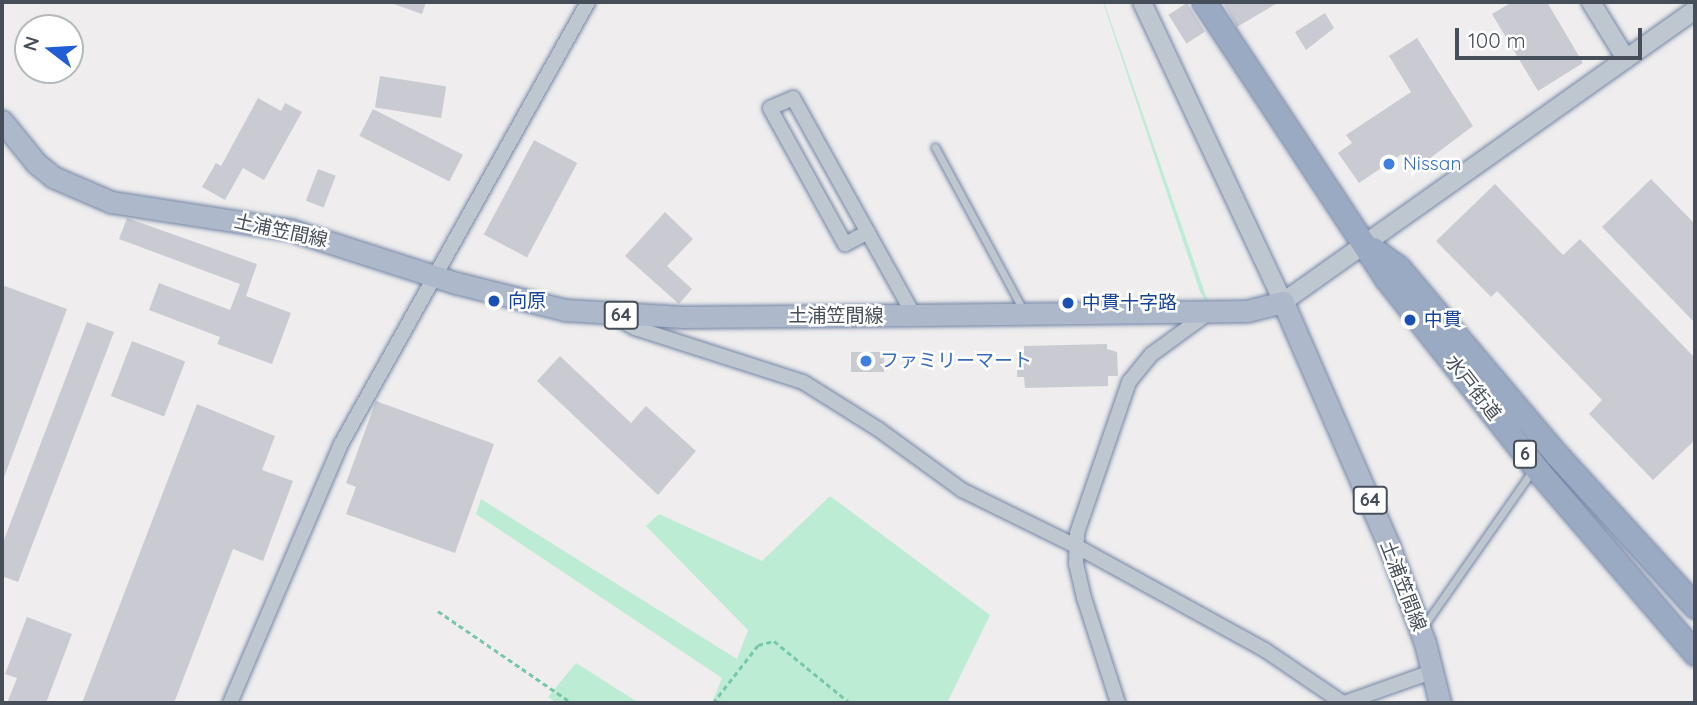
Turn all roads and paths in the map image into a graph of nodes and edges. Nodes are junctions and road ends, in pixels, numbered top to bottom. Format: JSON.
{"nodes":[{"id":1,"x":588,"y":2,"type":"edge"},
{"id":2,"x":1142,"y":2,"type":"edge"},
{"id":3,"x":1204,"y":2,"type":"edge"},
{"id":4,"x":1591,"y":2,"type":"edge"},
{"id":5,"x":1695,"y":10,"type":"edge"},
{"id":6,"x":1626,"y":60,"type":"junction"},
{"id":7,"x":2,"y":121,"type":"edge"},
{"id":8,"x":935,"y":147,"type":"dead end"},
{"id":9,"x":868,"y":232,"type":"junction"},
{"id":10,"x":1367,"y":246,"type":"junction"},
{"id":11,"x":437,"y":277,"type":"junction"},
{"id":12,"x":1283,"y":302,"type":"junction"},
{"id":13,"x":1211,"y":311,"type":"junction"},
{"id":14,"x":1025,"y":313,"type":"junction"},
{"id":15,"x":610,"y":314,"type":"junction"},
{"id":16,"x":914,"y":315,"type":"junction"},
{"id":17,"x":1535,"y":467,"type":"junction"},
{"id":18,"x":1076,"y":546,"type":"junction"},
{"id":19,"x":1695,"y":606,"type":"edge"},
{"id":20,"x":438,"y":611,"type":"dead end"},
{"id":21,"x":1421,"y":630,"type":"junction"},
{"id":22,"x":1695,"y":653,"type":"edge"},
{"id":23,"x":1434,"y":671,"type":"junction"},
{"id":24,"x":230,"y":703,"type":"edge"},
{"id":25,"x":572,"y":703,"type":"edge"},
{"id":26,"x":713,"y":703,"type":"edge"},
{"id":27,"x":850,"y":703,"type":"edge"},
{"id":28,"x":1118,"y":703,"type":"edge"},
{"id":29,"x":1343,"y":703,"type":"edge"},
{"id":30,"x":1440,"y":703,"type":"edge"}],
"edges":[{"from":1,"to":11,"type":"street"},
{"from":2,"to":12,"type":"street"},
{"from":3,"to":10,"type":"highway","name":"水戸街道","number":"6"},
{"from":4,"to":6,"type":"street"},
{"from":5,"to":6,"type":"street"},
{"from":6,"to":10,"type":"street"},
{"from":7,"to":11,"type":"main road","name":"土浦笠間線","number":"64"},
{"from":8,"to":14,"type":"lane"},
{"from":9,"to":9,"type":"street"},
{"from":9,"to":16,"type":"street"},
{"from":10,"to":12,"type":"street"},
{"from":10,"to":17,"type":"highway","name":"水戸街道","number":"6"},
{"from":10,"to":19,"type":"highway","name":"水戸街道","number":"6"},
{"from":11,"to":15,"type":"main road","name":"土浦笠間線","number":"64"},
{"from":11,"to":24,"type":"street"},
{"from":12,"to":13,"type":"main road","name":"土浦笠間線","number":"64"},
{"from":12,"to":21,"type":"main road","name":"土浦笠間線","number":"64"},
{"from":13,"to":14,"type":"main road","name":"土浦笠間線","number":"64"},
{"from":13,"to":18,"type":"street"},
{"from":14,"to":16,"type":"main road","name":"土浦笠間線","number":"64"},
{"from":15,"to":16,"type":"main road","name":"土浦笠間線","number":"64"},
{"from":15,"to":18,"type":"street"},
{"from":17,"to":21,"type":"lane"},
{"from":17,"to":22,"type":"highway","name":"水戸街道","number":"6"},
{"from":18,"to":28,"type":"street"},
{"from":18,"to":29,"type":"street"},
{"from":20,"to":25,"type":"path"},
{"from":21,"to":23,"type":"main road","name":"土浦笠間線","number":"64"},
{"from":23,"to":29,"type":"street"},
{"from":23,"to":30,"type":"main road","name":"土浦笠間線","number":"64"},
{"from":26,"to":27,"type":"path"}]}
